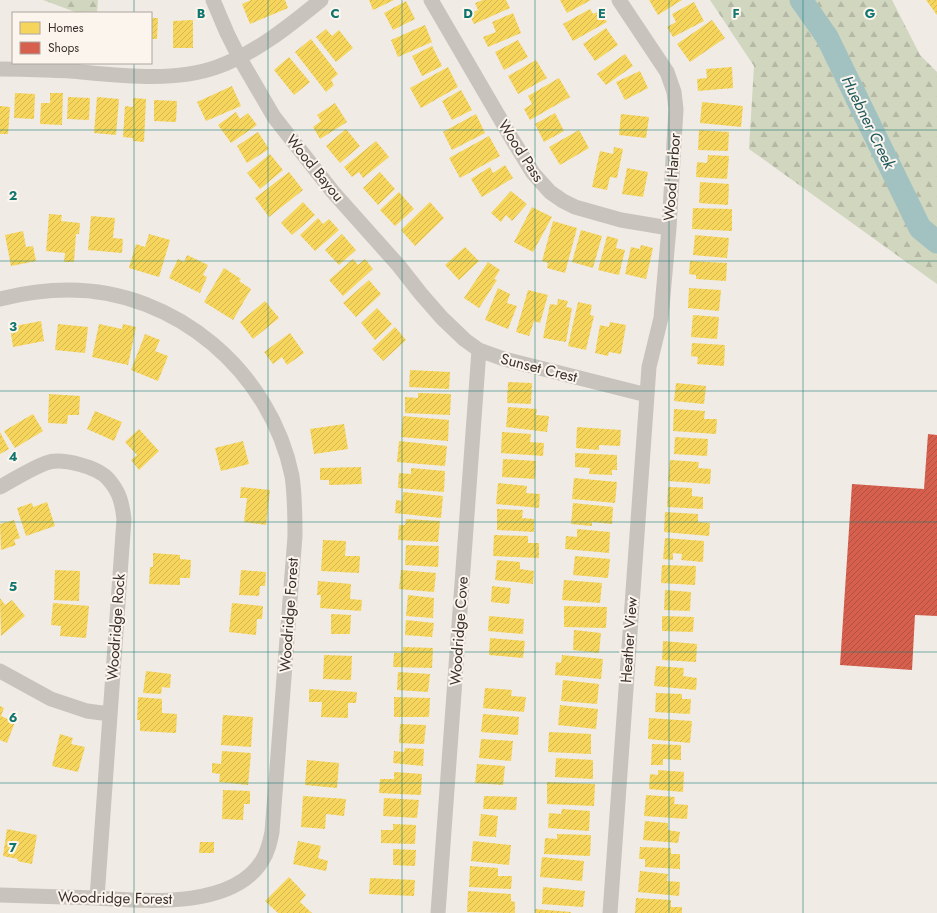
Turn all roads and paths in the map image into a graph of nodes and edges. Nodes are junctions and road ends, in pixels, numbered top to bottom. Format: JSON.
{"nodes":[{"id":1,"x":213,"y":0,"type":"edge"},
{"id":2,"x":321,"y":0,"type":"edge"},
{"id":3,"x":431,"y":0,"type":"edge"},
{"id":4,"x":619,"y":0,"type":"edge"},
{"id":5,"x":239,"y":57,"type":"junction"},
{"id":6,"x":60,"y":67,"type":"edge"},
{"id":7,"x":0,"y":68,"type":"edge"},
{"id":8,"x":669,"y":228,"type":"junction"},
{"id":9,"x":0,"y":299,"type":"edge"},
{"id":10,"x":442,"y":318,"type":"joint"},
{"id":11,"x":479,"y":350,"type":"junction"},
{"id":12,"x":649,"y":367,"type":"joint"},
{"id":13,"x":647,"y":395,"type":"junction"},
{"id":14,"x":0,"y":487,"type":"edge"},
{"id":15,"x":0,"y":671,"type":"edge"},
{"id":16,"x":110,"y":714,"type":"junction"},
{"id":17,"x":0,"y":895,"type":"edge"},
{"id":18,"x":96,"y":898,"type":"junction"},
{"id":19,"x":438,"y":913,"type":"edge"},
{"id":20,"x":610,"y":913,"type":"edge"}],
"edges":[{"from":1,"to":5,"type":"street","name":"Wood Bayou"},
{"from":2,"to":5,"type":"street"},
{"from":3,"to":8,"type":"street","name":"Wood Pass"},
{"from":4,"to":8,"type":"street","name":"Wood Harbor"},
{"from":5,"to":6,"type":"street"},
{"from":5,"to":10,"type":"street","name":"Wood Bayou"},
{"from":6,"to":7,"type":"street"},
{"from":8,"to":12,"type":"street","name":"Wood Harbor"},
{"from":9,"to":18,"type":"street","name":"Woodridge Forest"},
{"from":10,"to":11,"type":"street","name":"Sunset Crest"},
{"from":11,"to":13,"type":"street","name":"Sunset Crest"},
{"from":11,"to":19,"type":"street","name":"Woodridge Cove"},
{"from":12,"to":13,"type":"street","name":"Heather View"},
{"from":13,"to":20,"type":"street","name":"Heather View"},
{"from":14,"to":16,"type":"street","name":"Woodridge Rock"},
{"from":15,"to":16,"type":"street"},
{"from":16,"to":18,"type":"street","name":"Woodridge Rock"},
{"from":17,"to":18,"type":"street","name":"Woodridge Forest"}]}
